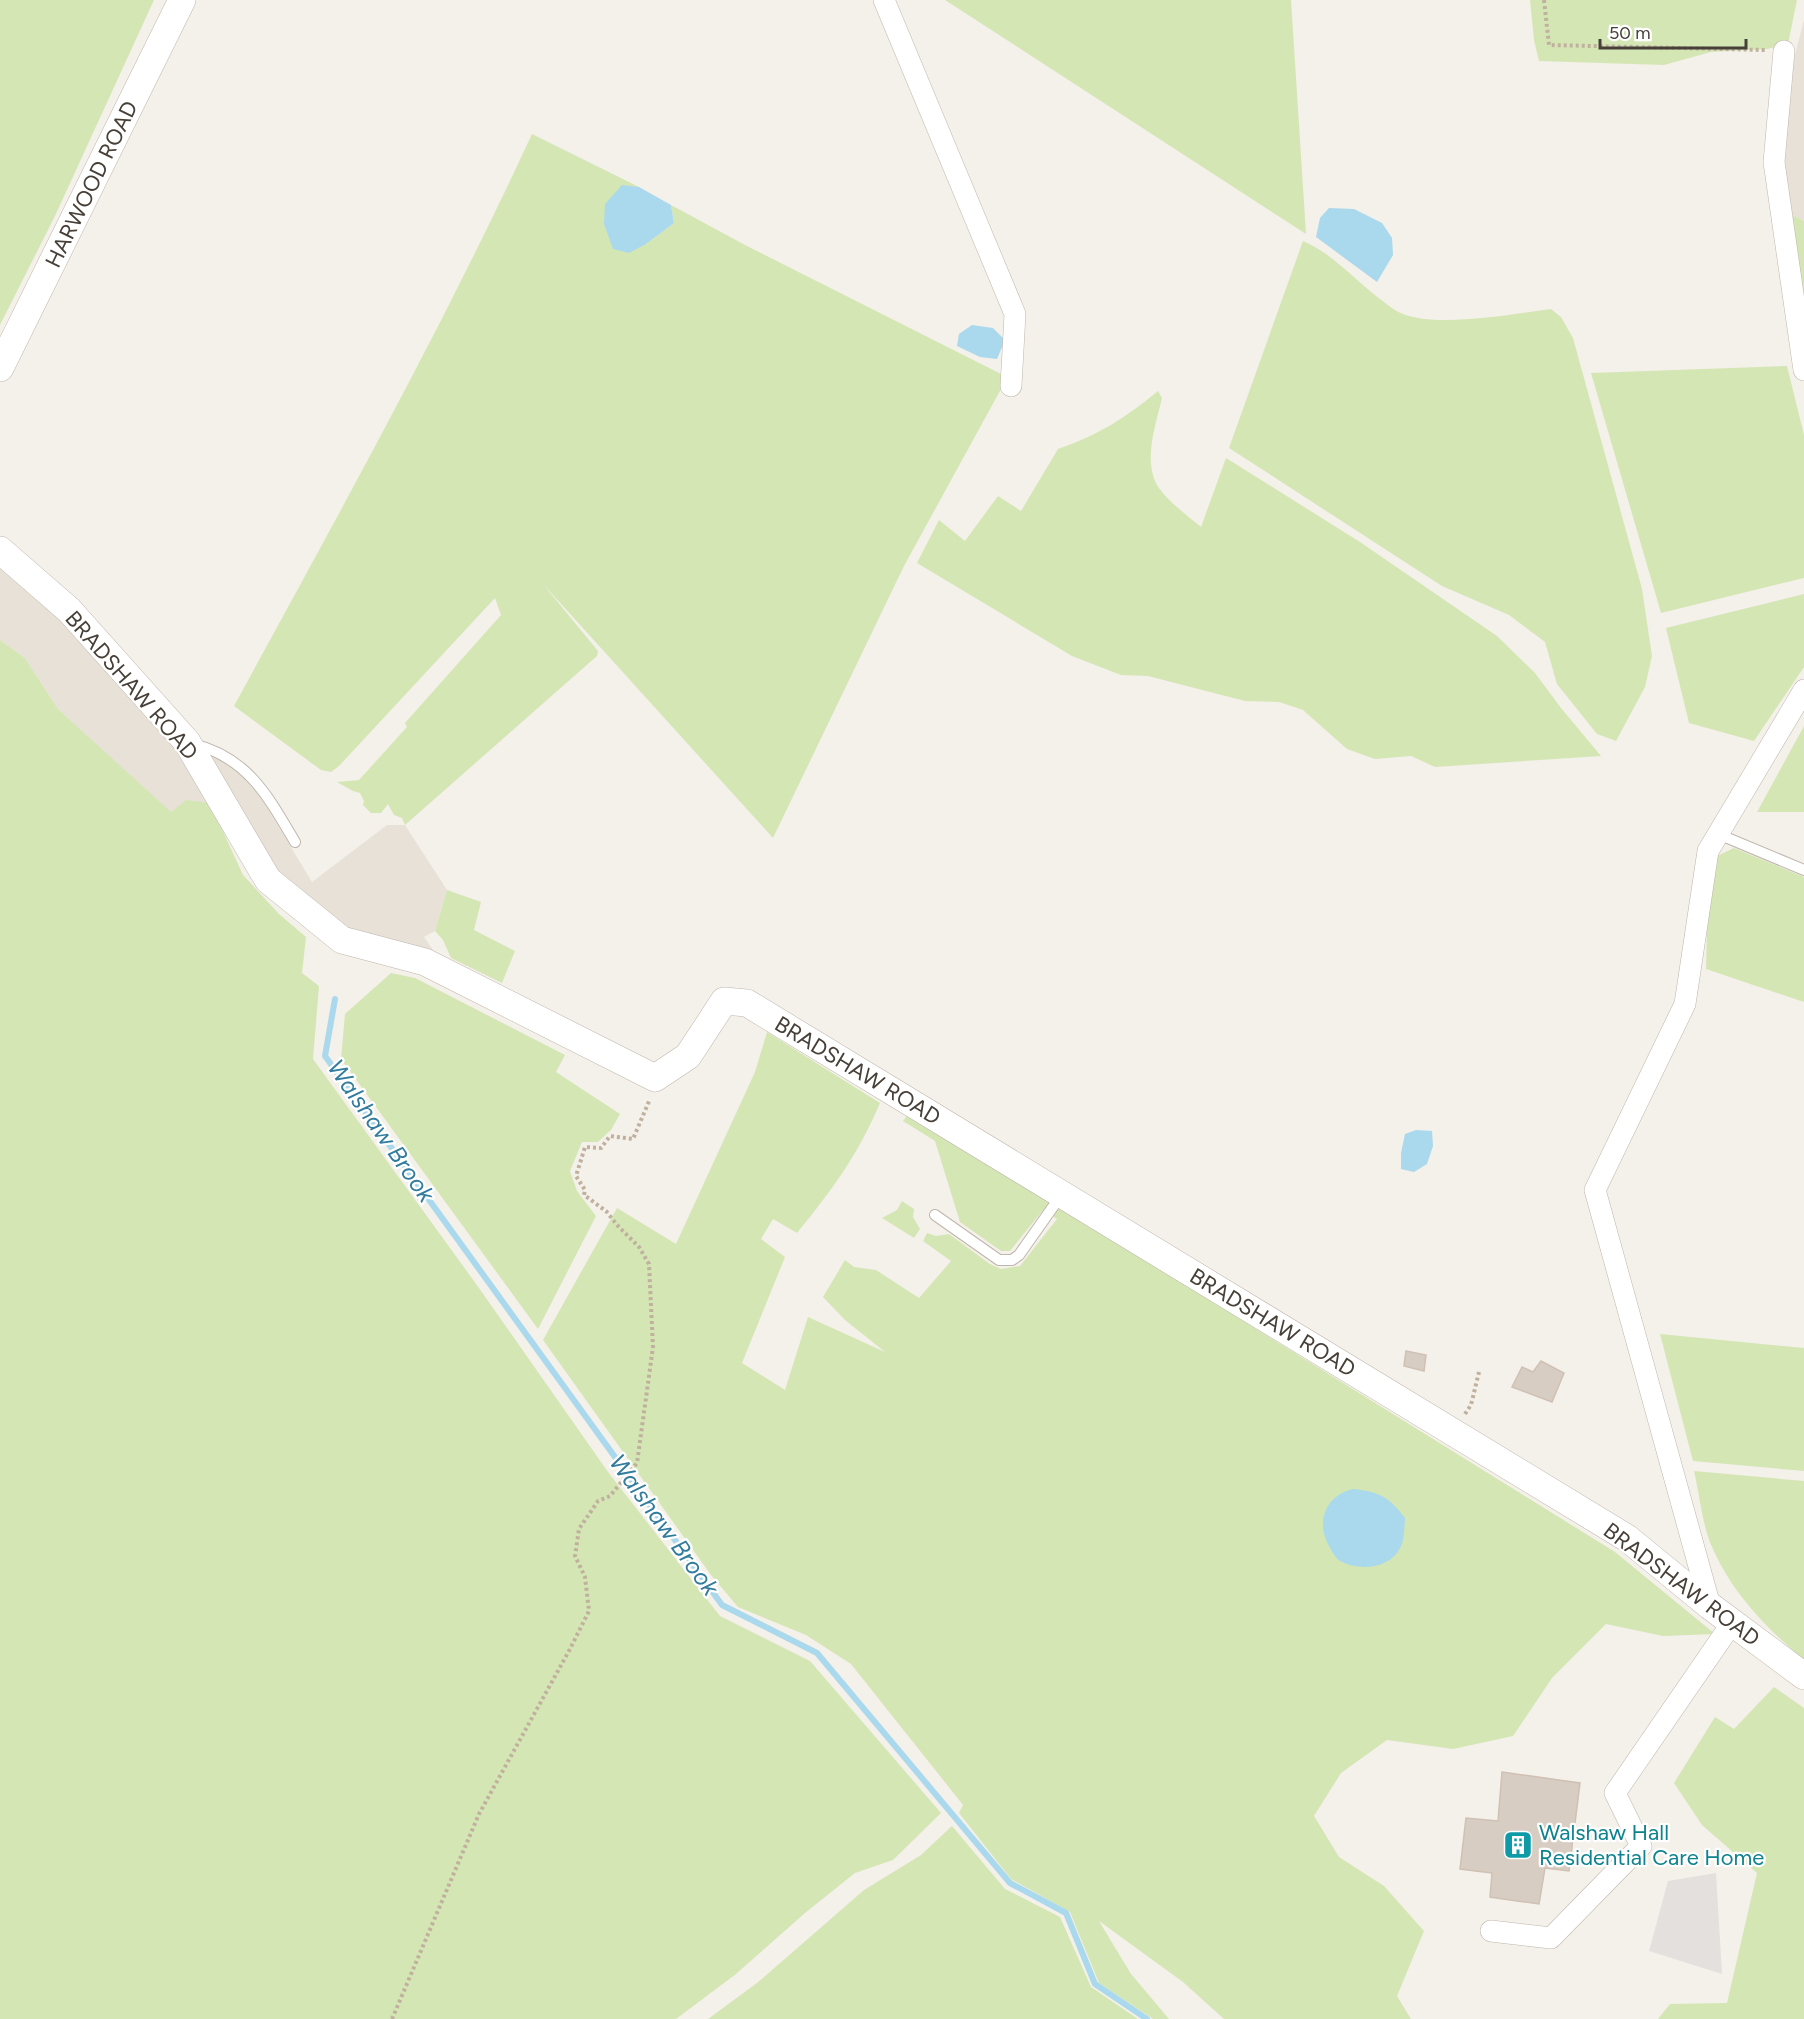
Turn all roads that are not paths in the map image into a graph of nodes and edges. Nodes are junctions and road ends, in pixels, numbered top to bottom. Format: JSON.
{"nodes":[{"id":1,"x":182,"y":0,"type":"edge"},
{"id":2,"x":884,"y":0,"type":"edge"},
{"id":3,"x":1784,"y":51,"type":"road end"},
{"id":4,"x":0,"y":368,"type":"edge"},
{"id":5,"x":1804,"y":370,"type":"edge"},
{"id":6,"x":1011,"y":386,"type":"dead end"},
{"id":7,"x":0,"y":550,"type":"edge"},
{"id":8,"x":1804,"y":690,"type":"edge"},
{"id":9,"x":187,"y":742,"type":"junction"},
{"id":10,"x":1718,"y":834,"type":"junction"},
{"id":11,"x":295,"y":842,"type":"dead end"},
{"id":12,"x":1804,"y":870,"type":"edge"},
{"id":13,"x":1062,"y":1194,"type":"junction"},
{"id":14,"x":935,"y":1215,"type":"dead end"},
{"id":15,"x":1710,"y":1606,"type":"junction"},
{"id":16,"x":1732,"y":1623,"type":"junction"},
{"id":17,"x":1804,"y":1676,"type":"edge"},
{"id":18,"x":1491,"y":1931,"type":"dead end"}],
"edges":[{"from":1,"to":4,"type":"street","name":"HARWOOD ROAD"},
{"from":2,"to":6,"type":"street"},
{"from":3,"to":5,"type":"street"},
{"from":7,"to":9,"type":"street","name":"BRADSHAW ROAD"},
{"from":8,"to":10,"type":"street"},
{"from":9,"to":11,"type":"lane"},
{"from":9,"to":13,"type":"street","name":"BRADSHAW ROAD"},
{"from":10,"to":12,"type":"lane"},
{"from":10,"to":15,"type":"street"},
{"from":13,"to":14,"type":"lane"},
{"from":13,"to":15,"type":"street","name":"BRADSHAW ROAD"},
{"from":15,"to":16,"type":"street","name":"BRADSHAW ROAD"},
{"from":16,"to":17,"type":"street","name":"BRADSHAW ROAD"},
{"from":16,"to":18,"type":"street"}]}
